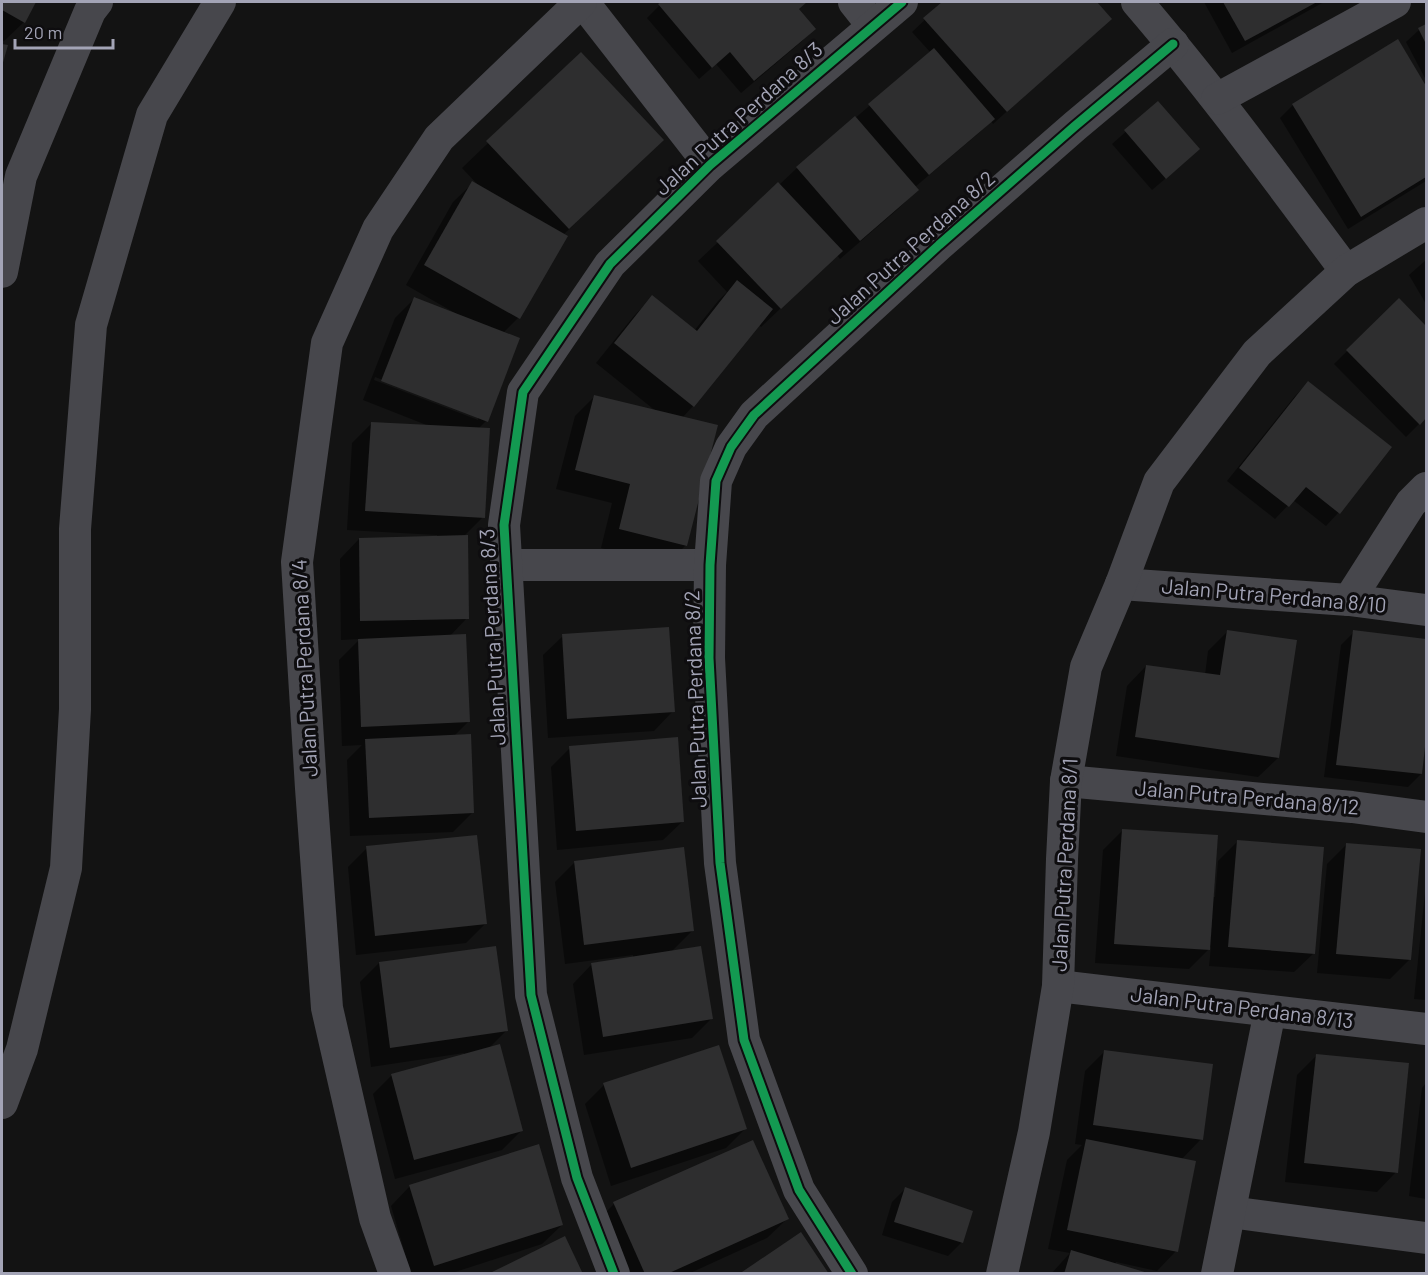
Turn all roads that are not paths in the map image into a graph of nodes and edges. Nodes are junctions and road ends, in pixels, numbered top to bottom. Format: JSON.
{"nodes":[{"id":1,"x":97,"y":2,"type":"edge"},
{"id":2,"x":220,"y":2,"type":"edge"},
{"id":3,"x":582,"y":2,"type":"edge"},
{"id":4,"x":854,"y":2,"type":"edge"},
{"id":5,"x":902,"y":2,"type":"edge"},
{"id":6,"x":1137,"y":2,"type":"edge"},
{"id":7,"x":1395,"y":2,"type":"edge"},
{"id":8,"x":873,"y":26,"type":"junction"},
{"id":9,"x":1173,"y":44,"type":"junction"},
{"id":10,"x":1217,"y":99,"type":"junction"},
{"id":11,"x":710,"y":165,"type":"junction"},
{"id":12,"x":1426,"y":223,"type":"edge"},
{"id":13,"x":1346,"y":271,"type":"junction"},
{"id":14,"x":2,"y":272,"type":"edge"},
{"id":15,"x":1426,"y":488,"type":"edge"},
{"id":16,"x":506,"y":565,"type":"junction"},
{"id":17,"x":710,"y":565,"type":"junction"},
{"id":18,"x":1121,"y":584,"type":"junction"},
{"id":19,"x":1349,"y":600,"type":"junction"},
{"id":20,"x":1426,"y":610,"type":"edge"},
{"id":21,"x":1066,"y":780,"type":"junction"},
{"id":22,"x":1426,"y":817,"type":"edge"},
{"id":23,"x":1058,"y":986,"type":"junction"},
{"id":24,"x":1270,"y":1011,"type":"junction"},
{"id":25,"x":1426,"y":1029,"type":"edge"},
{"id":26,"x":12,"y":1044,"type":"edge"},
{"id":27,"x":2,"y":1103,"type":"edge"},
{"id":28,"x":1230,"y":1212,"type":"junction"},
{"id":29,"x":1426,"y":1238,"type":"edge"},
{"id":30,"x":395,"y":1274,"type":"edge"},
{"id":31,"x":614,"y":1274,"type":"edge"},
{"id":32,"x":852,"y":1274,"type":"edge"},
{"id":33,"x":1002,"y":1274,"type":"edge"},
{"id":34,"x":1217,"y":1274,"type":"edge"}],
"edges":[{"from":1,"to":14,"type":"street"},
{"from":2,"to":26,"type":"street"},
{"from":3,"to":11,"type":"street"},
{"from":3,"to":30,"type":"street","name":"Jalan Putra Perdana 8/4"},
{"from":4,"to":8,"type":"street"},
{"from":5,"to":8,"type":"street","name":"Jalan Putra Perdana 8/3"},
{"from":6,"to":9,"type":"street"},
{"from":7,"to":10,"type":"street"},
{"from":8,"to":11,"type":"street","name":"Jalan Putra Perdana 8/3"},
{"from":9,"to":10,"type":"street"},
{"from":9,"to":17,"type":"street","name":"Jalan Putra Perdana 8/2"},
{"from":10,"to":13,"type":"street"},
{"from":11,"to":16,"type":"street","name":"Jalan Putra Perdana 8/3"},
{"from":12,"to":13,"type":"street","name":"Jalan Putra Perdana 8/1"},
{"from":13,"to":18,"type":"street","name":"Jalan Putra Perdana 8/1"},
{"from":15,"to":19,"type":"street"},
{"from":16,"to":17,"type":"street"},
{"from":16,"to":31,"type":"street","name":"Jalan Putra Perdana 8/3"},
{"from":17,"to":32,"type":"street","name":"Jalan Putra Perdana 8/2"},
{"from":18,"to":19,"type":"street","name":"Jalan Putra Perdana 8/10"},
{"from":18,"to":21,"type":"street","name":"Jalan Putra Perdana 8/1"},
{"from":19,"to":20,"type":"street","name":"Jalan Putra Perdana 8/10"},
{"from":21,"to":22,"type":"street","name":"Jalan Putra Perdana 8/12"},
{"from":21,"to":23,"type":"street","name":"Jalan Putra Perdana 8/1"},
{"from":23,"to":24,"type":"street","name":"Jalan Putra Perdana 8/13"},
{"from":23,"to":33,"type":"street","name":"Jalan Putra Perdana 8/1"},
{"from":24,"to":25,"type":"street","name":"Jalan Putra Perdana 8/13"},
{"from":24,"to":28,"type":"street"},
{"from":26,"to":27,"type":"street"},
{"from":28,"to":29,"type":"street"},
{"from":28,"to":34,"type":"street"}]}
